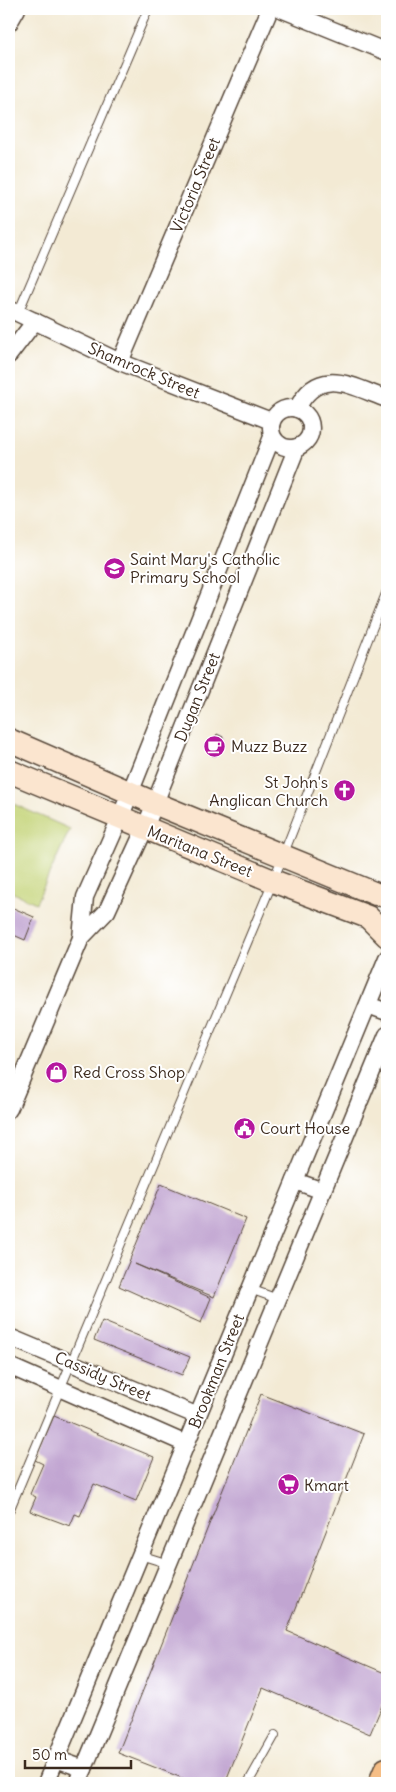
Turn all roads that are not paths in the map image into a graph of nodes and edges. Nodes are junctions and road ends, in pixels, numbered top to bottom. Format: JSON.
{"nodes":[{"id":1,"x":17,"y":9,"type":"edge"},
{"id":2,"x":148,"y":9,"type":"edge"},
{"id":3,"x":270,"y":9,"type":"edge"},
{"id":4,"x":281,"y":9,"type":"edge"},
{"id":5,"x":9,"y":23,"type":"edge"},
{"id":6,"x":387,"y":52,"type":"edge"},
{"id":7,"x":14,"y":311,"type":"edge"},
{"id":8,"x":35,"y":321,"type":"junction"},
{"id":9,"x":9,"y":355,"type":"edge"},
{"id":10,"x":120,"y":362,"type":"junction"},
{"id":11,"x":387,"y":400,"type":"edge"},
{"id":12,"x":297,"y":409,"type":"junction"},
{"id":13,"x":272,"y":429,"type":"junction"},
{"id":14,"x":297,"y":447,"type":"junction"},
{"id":15,"x":387,"y":591,"type":"edge"},
{"id":16,"x":9,"y":740,"type":"edge"},
{"id":17,"x":9,"y":771,"type":"edge"},
{"id":18,"x":130,"y":792,"type":"junction"},
{"id":19,"x":154,"y":803,"type":"junction"},
{"id":20,"x":120,"y":818,"type":"junction"},
{"id":21,"x":145,"y":828,"type":"junction"},
{"id":22,"x":283,"y":857,"type":"junction"},
{"id":23,"x":273,"y":881,"type":"junction"},
{"id":24,"x":387,"y":896,"type":"edge"},
{"id":25,"x":387,"y":912,"type":"edge"},
{"id":26,"x":387,"y":935,"type":"edge"},
{"id":27,"x":81,"y":938,"type":"junction"},
{"id":28,"x":387,"y":958,"type":"edge"},
{"id":29,"x":368,"y":1005,"type":"junction"},
{"id":30,"x":387,"y":1012,"type":"edge"},
{"id":31,"x":387,"y":1035,"type":"edge"},
{"id":32,"x":9,"y":1109,"type":"edge"},
{"id":33,"x":295,"y":1181,"type":"junction"},
{"id":34,"x":322,"y":1191,"type":"junction"},
{"id":35,"x":250,"y":1289,"type":"junction"},
{"id":36,"x":278,"y":1299,"type":"junction"},
{"id":37,"x":9,"y":1336,"type":"edge"},
{"id":38,"x":70,"y":1362,"type":"junction"},
{"id":39,"x":9,"y":1366,"type":"edge"},
{"id":40,"x":59,"y":1388,"type":"junction"},
{"id":41,"x":198,"y":1416,"type":"junction"},
{"id":42,"x":186,"y":1444,"type":"junction"},
{"id":43,"x":9,"y":1511,"type":"edge"},
{"id":44,"x":140,"y":1555,"type":"junction"},
{"id":45,"x":169,"y":1564,"type":"junction"},
{"id":46,"x":275,"y":1735,"type":"dead end"},
{"id":47,"x":56,"y":1759,"type":"junction"},
{"id":48,"x":387,"y":1772,"type":"edge"},
{"id":49,"x":81,"y":1776,"type":"edge"},
{"id":50,"x":46,"y":1783,"type":"edge"},
{"id":51,"x":248,"y":1783,"type":"edge"},
{"id":52,"x":382,"y":1783,"type":"edge"}],
"edges":[{"from":1,"to":5,"type":"street"},
{"from":2,"to":7,"type":"lane"},
{"from":3,"to":10,"type":"street","name":"Victoria Street"},
{"from":4,"to":6,"type":"street"},
{"from":7,"to":8,"type":"street","name":"Shamrock Street"},
{"from":8,"to":9,"type":"street"},
{"from":8,"to":10,"type":"street","name":"Shamrock Street"},
{"from":10,"to":13,"type":"street","name":"Shamrock Street"},
{"from":11,"to":12,"type":"street"},
{"from":12,"to":13,"type":"street"},
{"from":12,"to":14,"type":"street"},
{"from":13,"to":14,"type":"street"},
{"from":13,"to":18,"type":"street","name":"Dugan Street"},
{"from":14,"to":19,"type":"street","name":"Dugan Street"},
{"from":15,"to":22,"type":"lane"},
{"from":16,"to":18,"type":"main road","name":"Maritana Street"},
{"from":17,"to":20,"type":"main road","name":"Maritana Street"},
{"from":18,"to":19,"type":"main road","name":"Maritana Street"},
{"from":18,"to":20,"type":"street","name":"Dugan Street"},
{"from":19,"to":21,"type":"street","name":"Dugan Street"},
{"from":19,"to":22,"type":"main road","name":"Maritana Street"},
{"from":20,"to":21,"type":"main road","name":"Maritana Street"},
{"from":20,"to":27,"type":"street","name":"Dugan Street"},
{"from":21,"to":23,"type":"main road","name":"Maritana Street"},
{"from":21,"to":27,"type":"street","name":"Dugan Street"},
{"from":22,"to":23,"type":"lane"},
{"from":22,"to":24,"type":"main road","name":"Maritana Street"},
{"from":23,"to":26,"type":"main road","name":"Maritana Street"},
{"from":23,"to":38,"type":"lane"},
{"from":25,"to":26,"type":"main road"},
{"from":27,"to":32,"type":"street","name":"Dugan Street"},
{"from":28,"to":29,"type":"street","name":"Brookman Street"},
{"from":29,"to":30,"type":"street"},
{"from":29,"to":33,"type":"street","name":"Brookman Street"},
{"from":31,"to":34,"type":"street","name":"Brookman Street"},
{"from":33,"to":34,"type":"street"},
{"from":33,"to":35,"type":"street","name":"Brookman Street"},
{"from":34,"to":36,"type":"street","name":"Brookman Street"},
{"from":35,"to":36,"type":"lane"},
{"from":35,"to":41,"type":"street","name":"Brookman Street"},
{"from":36,"to":45,"type":"street","name":"Brookman Street"},
{"from":37,"to":38,"type":"street","name":"Cassidy Street"},
{"from":38,"to":40,"type":"lane"},
{"from":38,"to":41,"type":"street","name":"Cassidy Street"},
{"from":39,"to":40,"type":"street","name":"Cassidy Street"},
{"from":40,"to":42,"type":"street","name":"Cassidy Street"},
{"from":40,"to":43,"type":"lane"},
{"from":41,"to":42,"type":"street","name":"Brookman Street"},
{"from":42,"to":44,"type":"street","name":"Brookman Street"},
{"from":44,"to":45,"type":"lane"},
{"from":44,"to":47,"type":"street","name":"Brookman Street"},
{"from":45,"to":49,"type":"street","name":"Brookman Street"},
{"from":46,"to":51,"type":"lane"},
{"from":47,"to":49,"type":"street"},
{"from":47,"to":50,"type":"street","name":"Brookman Street"},
{"from":48,"to":52,"type":"highway"}]}
